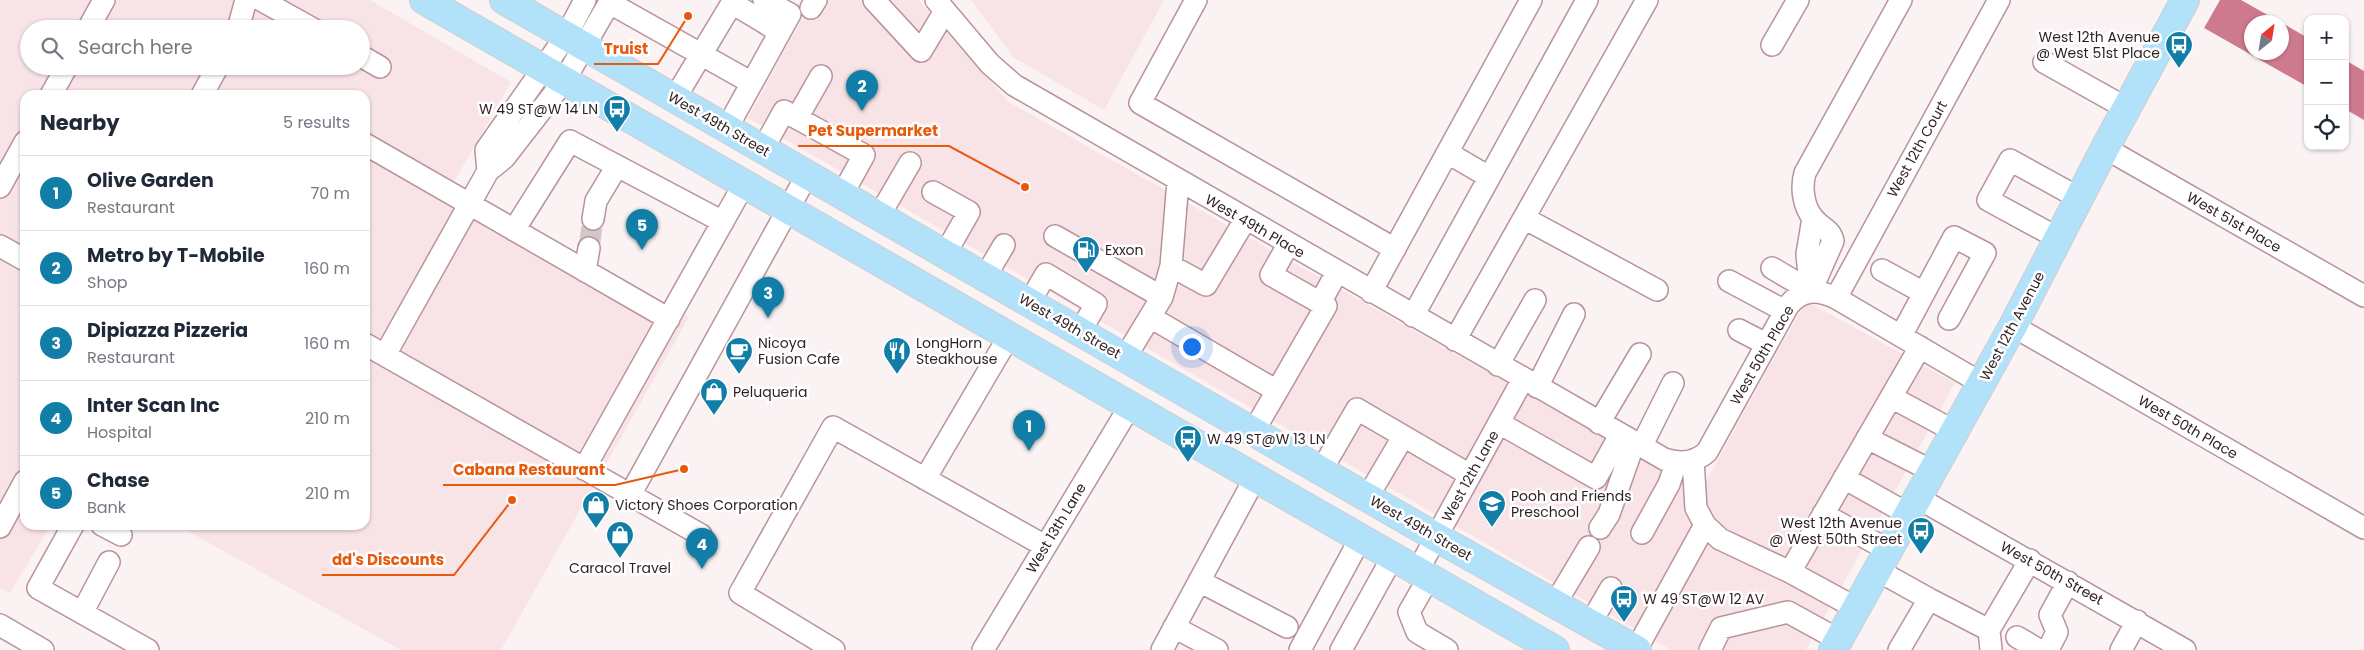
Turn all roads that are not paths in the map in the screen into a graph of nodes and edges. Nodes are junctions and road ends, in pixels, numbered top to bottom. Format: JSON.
{"nodes":[{"id":1,"x":104,"y":0,"type":"edge"},
{"id":2,"x":246,"y":0,"type":"edge"},
{"id":3,"x":261,"y":0,"type":"edge"},
{"id":4,"x":424,"y":0,"type":"edge"},
{"id":5,"x":504,"y":0,"type":"edge"},
{"id":6,"x":585,"y":0,"type":"edge"},
{"id":7,"x":764,"y":0,"type":"edge"},
{"id":8,"x":874,"y":0,"type":"edge"},
{"id":9,"x":1196,"y":0,"type":"edge"},
{"id":10,"x":1532,"y":0,"type":"edge"},
{"id":11,"x":1587,"y":0,"type":"edge"},
{"id":12,"x":1647,"y":0,"type":"edge"},
{"id":13,"x":1798,"y":0,"type":"edge"},
{"id":14,"x":1901,"y":0,"type":"edge"},
{"id":15,"x":1999,"y":0,"type":"edge"},
{"id":16,"x":2186,"y":0,"type":"edge"},
{"id":17,"x":611,"y":1,"type":"edge"},
{"id":18,"x":940,"y":6,"type":"edge"},
{"id":19,"x":635,"y":7,"type":"edge"},
{"id":20,"x":93,"y":20,"type":"edge"},
{"id":21,"x":240,"y":20,"type":"edge"},
{"id":22,"x":297,"y":20,"type":"edge"},
{"id":23,"x":785,"y":23,"type":"junction"},
{"id":24,"x":575,"y":41,"type":"junction"},
{"id":25,"x":1772,"y":45,"type":"dead end"},
{"id":26,"x":702,"y":54,"type":"junction"},
{"id":27,"x":370,"y":61,"type":"edge"},
{"id":28,"x":2044,"y":62,"type":"dead end"},
{"id":29,"x":380,"y":67,"type":"dead end"},
{"id":30,"x":62,"y":75,"type":"edge"},
{"id":31,"x":213,"y":75,"type":"edge"},
{"id":32,"x":554,"y":75,"type":"junction"},
{"id":33,"x":821,"y":76,"type":"dead end"},
{"id":34,"x":752,"y":83,"type":"junction"},
{"id":35,"x":54,"y":90,"type":"edge"},
{"id":36,"x":205,"y":90,"type":"edge"},
{"id":37,"x":675,"y":98,"type":"junction"},
{"id":38,"x":2126,"y":108,"type":"junction"},
{"id":39,"x":797,"y":118,"type":"junction"},
{"id":40,"x":727,"y":128,"type":"junction"},
{"id":41,"x":370,"y":147,"type":"edge"},
{"id":42,"x":2105,"y":148,"type":"junction"},
{"id":43,"x":763,"y":149,"type":"junction"},
{"id":44,"x":20,"y":151,"type":"edge"},
{"id":45,"x":1448,"y":153,"type":"junction"},
{"id":46,"x":910,"y":163,"type":"dead end"},
{"id":47,"x":616,"y":166,"type":"junction"},
{"id":48,"x":807,"y":175,"type":"junction"},
{"id":49,"x":1489,"y":177,"type":"junction"},
{"id":50,"x":1178,"y":181,"type":"junction"},
{"id":51,"x":744,"y":184,"type":"junction"},
{"id":52,"x":0,"y":187,"type":"edge"},
{"id":53,"x":933,"y":192,"type":"dead end"},
{"id":54,"x":842,"y":195,"type":"junction"},
{"id":55,"x":2079,"y":198,"type":"junction"},
{"id":56,"x":469,"y":204,"type":"junction"},
{"id":57,"x":787,"y":209,"type":"junction"},
{"id":58,"x":879,"y":216,"type":"junction"},
{"id":59,"x":1524,"y":218,"type":"junction"},
{"id":60,"x":593,"y":219,"type":"tunnel mouth"},
{"id":61,"x":1245,"y":220,"type":"junction"},
{"id":62,"x":723,"y":222,"type":"junction"},
{"id":63,"x":514,"y":230,"type":"junction"},
{"id":64,"x":1055,"y":236,"type":"dead end"},
{"id":65,"x":2058,"y":238,"type":"junction"},
{"id":66,"x":1004,"y":245,"type":"dead end"},
{"id":67,"x":1288,"y":245,"type":"junction"},
{"id":68,"x":0,"y":246,"type":"edge"},
{"id":69,"x":588,"y":248,"type":"tunnel mouth"},
{"id":70,"x":1395,"y":249,"type":"junction"},
{"id":71,"x":945,"y":254,"type":"junction"},
{"id":72,"x":20,"y":257,"type":"edge"},
{"id":73,"x":1171,"y":266,"type":"junction"},
{"id":74,"x":1772,"y":268,"type":"dead end"},
{"id":75,"x":585,"y":270,"type":"junction"},
{"id":76,"x":1882,"y":270,"type":"dead end"},
{"id":77,"x":1337,"y":272,"type":"junction"},
{"id":78,"x":985,"y":277,"type":"junction"},
{"id":79,"x":1729,"y":281,"type":"dead end"},
{"id":80,"x":1657,"y":290,"type":"dead end"},
{"id":81,"x":1811,"y":291,"type":"junction"},
{"id":82,"x":1371,"y":292,"type":"junction"},
{"id":83,"x":1924,"y":293,"type":"junction"},
{"id":84,"x":2364,"y":296,"type":"edge"},
{"id":85,"x":1162,"y":297,"type":"junction"},
{"id":86,"x":1836,"y":298,"type":"junction"},
{"id":87,"x":1535,"y":300,"type":"dead end"},
{"id":88,"x":950,"y":302,"type":"junction"},
{"id":89,"x":1320,"y":303,"type":"junction"},
{"id":90,"x":1785,"y":311,"type":"junction"},
{"id":91,"x":1574,"y":314,"type":"dead end"},
{"id":92,"x":1413,"y":316,"type":"junction"},
{"id":93,"x":1150,"y":317,"type":"junction"},
{"id":94,"x":669,"y":319,"type":"junction"},
{"id":95,"x":1949,"y":319,"type":"dead end"},
{"id":96,"x":2013,"y":326,"type":"junction"},
{"id":97,"x":1739,"y":330,"type":"dead end"},
{"id":98,"x":1009,"y":336,"type":"junction"},
{"id":99,"x":1901,"y":336,"type":"junction"},
{"id":100,"x":1455,"y":340,"type":"junction"},
{"id":101,"x":1766,"y":344,"type":"junction"},
{"id":102,"x":370,"y":347,"type":"edge"},
{"id":103,"x":1920,"y":347,"type":"junction"},
{"id":104,"x":1640,"y":354,"type":"dead end"},
{"id":105,"x":385,"y":355,"type":"junction"},
{"id":106,"x":1125,"y":358,"type":"junction"},
{"id":107,"x":1498,"y":365,"type":"junction"},
{"id":108,"x":1530,"y":383,"type":"junction"},
{"id":109,"x":1674,"y":383,"type":"dead end"},
{"id":110,"x":1981,"y":383,"type":"junction"},
{"id":111,"x":1277,"y":391,"type":"junction"},
{"id":112,"x":1891,"y":396,"type":"junction"},
{"id":113,"x":1130,"y":406,"type":"junction"},
{"id":114,"x":1499,"y":423,"type":"junction"},
{"id":115,"x":1599,"y":423,"type":"junction"},
{"id":116,"x":1954,"y":431,"type":"junction"},
{"id":117,"x":1253,"y":432,"type":"junction"},
{"id":118,"x":1403,"y":437,"type":"junction"},
{"id":119,"x":1867,"y":438,"type":"junction"},
{"id":120,"x":1632,"y":442,"type":"junction"},
{"id":121,"x":1289,"y":452,"type":"junction"},
{"id":122,"x":1685,"y":461,"type":"junction"},
{"id":123,"x":584,"y":469,"type":"junction"},
{"id":124,"x":1321,"y":471,"type":"junction"},
{"id":125,"x":1932,"y":471,"type":"junction"},
{"id":126,"x":1470,"y":475,"type":"junction"},
{"id":127,"x":1255,"y":478,"type":"junction"},
{"id":128,"x":1844,"y":478,"type":"junction"},
{"id":129,"x":925,"y":479,"type":"junction"},
{"id":130,"x":20,"y":490,"type":"edge"},
{"id":131,"x":630,"y":495,"type":"junction"},
{"id":132,"x":1368,"y":498,"type":"junction"},
{"id":133,"x":1913,"y":506,"type":"junction"},
{"id":134,"x":1823,"y":514,"type":"junction"},
{"id":135,"x":1705,"y":525,"type":"junction"},
{"id":136,"x":0,"y":527,"type":"edge"},
{"id":137,"x":1600,"y":528,"type":"dead end"},
{"id":138,"x":2364,"y":528,"type":"edge"},
{"id":139,"x":70,"y":530,"type":"edge"},
{"id":140,"x":112,"y":530,"type":"edge"},
{"id":141,"x":1642,"y":533,"type":"dead end"},
{"id":142,"x":121,"y":535,"type":"dead end"},
{"id":143,"x":701,"y":535,"type":"dead end"},
{"id":144,"x":1436,"y":537,"type":"junction"},
{"id":145,"x":1360,"y":540,"type":"junction"},
{"id":146,"x":1045,"y":546,"type":"junction"},
{"id":147,"x":1589,"y":547,"type":"dead end"},
{"id":148,"x":1392,"y":558,"type":"junction"},
{"id":149,"x":1883,"y":560,"type":"junction"},
{"id":150,"x":2030,"y":560,"type":"junction"},
{"id":151,"x":109,"y":562,"type":"dead end"},
{"id":152,"x":1790,"y":572,"type":"junction"},
{"id":153,"x":1422,"y":576,"type":"junction"},
{"id":154,"x":1199,"y":581,"type":"junction"},
{"id":155,"x":2068,"y":582,"type":"junction"},
{"id":156,"x":1611,"y":588,"type":"dead end"},
{"id":157,"x":1929,"y":599,"type":"junction"},
{"id":158,"x":1555,"y":604,"type":"junction"},
{"id":159,"x":1856,"y":608,"type":"junction"},
{"id":160,"x":82,"y":613,"type":"junction"},
{"id":161,"x":2137,"y":621,"type":"junction"},
{"id":162,"x":1590,"y":624,"type":"junction"},
{"id":163,"x":0,"y":625,"type":"edge"},
{"id":164,"x":1174,"y":627,"type":"junction"},
{"id":165,"x":1287,"y":627,"type":"dead end"},
{"id":166,"x":2016,"y":637,"type":"dead end"},
{"id":167,"x":1990,"y":640,"type":"edge"},
{"id":168,"x":1836,"y":645,"type":"edge"},
{"id":169,"x":2182,"y":649,"type":"edge"},
{"id":170,"x":44,"y":650,"type":"edge"},
{"id":171,"x":148,"y":650,"type":"edge"},
{"id":172,"x":834,"y":650,"type":"edge"},
{"id":173,"x":983,"y":650,"type":"edge"},
{"id":174,"x":1162,"y":650,"type":"edge"},
{"id":175,"x":1216,"y":650,"type":"edge"},
{"id":176,"x":1300,"y":650,"type":"edge"},
{"id":177,"x":1341,"y":650,"type":"edge"},
{"id":178,"x":1447,"y":650,"type":"edge"},
{"id":179,"x":1555,"y":650,"type":"edge"},
{"id":180,"x":1636,"y":650,"type":"edge"},
{"id":181,"x":1710,"y":650,"type":"edge"},
{"id":182,"x":1899,"y":650,"type":"edge"},
{"id":183,"x":2040,"y":650,"type":"edge"},
{"id":184,"x":2048,"y":650,"type":"edge"},
{"id":185,"x":2121,"y":650,"type":"edge"}],
"edges":[{"from":1,"to":20,"type":"street"},
{"from":2,"to":21,"type":"street"},
{"from":3,"to":22,"type":"street"},
{"from":4,"to":32,"type":"main road"},
{"from":5,"to":24,"type":"main road","name":"West 49th Street"},
{"from":6,"to":24,"type":"street"},
{"from":7,"to":23,"type":"street"},
{"from":8,"to":18,"type":"street"},
{"from":9,"to":70,"type":"street"},
{"from":10,"to":45,"type":"street"},
{"from":11,"to":49,"type":"street"},
{"from":12,"to":59,"type":"street"},
{"from":13,"to":25,"type":"street"},
{"from":14,"to":81,"type":"street"},
{"from":15,"to":86,"type":"street","name":"West 12th Court"},
{"from":16,"to":38,"type":"main road","name":"West 12th Avenue"},
{"from":17,"to":19,"type":"street"},
{"from":17,"to":24,"type":"street"},
{"from":18,"to":50,"type":"street","name":"West 49th Place"},
{"from":19,"to":26,"type":"street"},
{"from":23,"to":26,"type":"street"},
{"from":23,"to":34,"type":"street"},
{"from":24,"to":32,"type":"street"},
{"from":24,"to":37,"type":"main road","name":"West 49th Street"},
{"from":26,"to":34,"type":"street"},
{"from":26,"to":37,"type":"street"},
{"from":27,"to":29,"type":"street"},
{"from":28,"to":38,"type":"street"},
{"from":30,"to":35,"type":"street"},
{"from":31,"to":36,"type":"street"},
{"from":32,"to":51,"type":"main road"},
{"from":32,"to":56,"type":"street"},
{"from":33,"to":39,"type":"street"},
{"from":34,"to":40,"type":"street"},
{"from":37,"to":40,"type":"main road","name":"West 49th Street"},
{"from":38,"to":42,"type":"main road","name":"West 12th Avenue"},
{"from":39,"to":43,"type":"street"},
{"from":39,"to":54,"type":"street"},
{"from":40,"to":43,"type":"main road","name":"West 49th Street"},
{"from":41,"to":56,"type":"street"},
{"from":42,"to":55,"type":"main road","name":"West 12th Avenue"},
{"from":42,"to":84,"type":"street","name":"West 51st Place"},
{"from":43,"to":48,"type":"main road","name":"West 49th Street"},
{"from":44,"to":52,"type":"street"},
{"from":45,"to":49,"type":"street"},
{"from":45,"to":70,"type":"street"},
{"from":46,"to":58,"type":"street"},
{"from":47,"to":60,"type":"street"},
{"from":47,"to":62,"type":"street"},
{"from":47,"to":63,"type":"street"},
{"from":48,"to":54,"type":"main road","name":"West 49th Street"},
{"from":48,"to":57,"type":"street"},
{"from":49,"to":92,"type":"street"},
{"from":50,"to":61,"type":"street","name":"West 49th Place"},
{"from":50,"to":73,"type":"street"},
{"from":51,"to":57,"type":"main road"},
{"from":51,"to":62,"type":"street"},
{"from":53,"to":71,"type":"street"},
{"from":54,"to":58,"type":"main road","name":"West 49th Street"},
{"from":55,"to":65,"type":"main road","name":"West 12th Avenue"},
{"from":55,"to":65,"type":"street"},
{"from":56,"to":63,"type":"street"},
{"from":56,"to":105,"type":"street"},
{"from":57,"to":88,"type":"main road"},
{"from":57,"to":131,"type":"street"},
{"from":58,"to":71,"type":"main road","name":"West 49th Street"},
{"from":59,"to":80,"type":"street"},
{"from":59,"to":100,"type":"street"},
{"from":61,"to":67,"type":"street","name":"West 49th Place"},
{"from":61,"to":73,"type":"street"},
{"from":62,"to":94,"type":"street"},
{"from":63,"to":75,"type":"street"},
{"from":64,"to":85,"type":"street"},
{"from":65,"to":96,"type":"main road","name":"West 12th Avenue"},
{"from":66,"to":78,"type":"street"},
{"from":67,"to":77,"type":"street","name":"West 49th Place"},
{"from":67,"to":89,"type":"street"},
{"from":68,"to":72,"type":"street"},
{"from":69,"to":75,"type":"street"},
{"from":70,"to":82,"type":"street"},
{"from":71,"to":78,"type":"main road","name":"West 49th Street"},
{"from":73,"to":85,"type":"street"},
{"from":74,"to":81,"type":"street"},
{"from":75,"to":94,"type":"street"},
{"from":76,"to":83,"type":"street"},
{"from":77,"to":82,"type":"street","name":"West 49th Place"},
{"from":77,"to":89,"type":"street"},
{"from":78,"to":106,"type":"main road","name":"West 49th Street"},
{"from":79,"to":90,"type":"street"},
{"from":81,"to":86,"type":"street"},
{"from":81,"to":90,"type":"street","name":"West 50th Place"},
{"from":82,"to":92,"type":"street","name":"West 49th Place"},
{"from":83,"to":95,"type":"street"},
{"from":83,"to":99,"type":"street"},
{"from":85,"to":93,"type":"street"},
{"from":86,"to":99,"type":"street"},
{"from":87,"to":107,"type":"street"},
{"from":88,"to":98,"type":"main road"},
{"from":88,"to":106,"type":"main road"},
{"from":89,"to":111,"type":"street"},
{"from":90,"to":101,"type":"street","name":"West 50th Place"},
{"from":91,"to":108,"type":"street","name":"West 12th Lane"},
{"from":92,"to":100,"type":"street","name":"West 49th Place"},
{"from":93,"to":106,"type":"street"},
{"from":93,"to":111,"type":"street"},
{"from":94,"to":123,"type":"street"},
{"from":96,"to":110,"type":"main road","name":"West 12th Avenue"},
{"from":96,"to":138,"type":"street","name":"West 50th Place"},
{"from":97,"to":101,"type":"street"},
{"from":98,"to":113,"type":"main road"},
{"from":98,"to":129,"type":"street"},
{"from":99,"to":103,"type":"street"},
{"from":100,"to":107,"type":"street","name":"West 49th Place"},
{"from":101,"to":122,"type":"street","name":"West 50th Place"},
{"from":102,"to":105,"type":"street"},
{"from":103,"to":110,"type":"street"},
{"from":103,"to":112,"type":"street"},
{"from":104,"to":115,"type":"street"},
{"from":105,"to":123,"type":"street"},
{"from":106,"to":117,"type":"main road","name":"West 49th Street"},
{"from":107,"to":108,"type":"street","name":"West 49th Place"},
{"from":108,"to":114,"type":"street","name":"West 12th Lane"},
{"from":108,"to":115,"type":"street","name":"West 49th Place"},
{"from":109,"to":120,"type":"street"},
{"from":110,"to":116,"type":"main road","name":"West 12th Avenue"},
{"from":111,"to":117,"type":"street"},
{"from":112,"to":116,"type":"street"},
{"from":112,"to":119,"type":"street"},
{"from":113,"to":121,"type":"main road"},
{"from":113,"to":127,"type":"main road"},
{"from":113,"to":146,"type":"street","name":"West 13th Lane"},
{"from":114,"to":120,"type":"street"},
{"from":114,"to":126,"type":"street","name":"West 12th Lane"},
{"from":115,"to":120,"type":"street"},
{"from":116,"to":125,"type":"main road","name":"West 12th Avenue"},
{"from":117,"to":121,"type":"main road","name":"West 49th Street"},
{"from":118,"to":124,"type":"street"},
{"from":118,"to":126,"type":"street"},
{"from":118,"to":132,"type":"street"},
{"from":119,"to":125,"type":"street"},
{"from":119,"to":128,"type":"street"},
{"from":120,"to":122,"type":"street"},
{"from":120,"to":137,"type":"street"},
{"from":121,"to":124,"type":"main road","name":"West 49th Street"},
{"from":122,"to":135,"type":"street"},
{"from":122,"to":141,"type":"street"},
{"from":123,"to":131,"type":"street"},
{"from":124,"to":132,"type":"main road","name":"West 49th Street"},
{"from":125,"to":133,"type":"main road","name":"West 12th Avenue"},
{"from":126,"to":144,"type":"street","name":"West 12th Lane"},
{"from":127,"to":145,"type":"main road"},
{"from":127,"to":154,"type":"street"},
{"from":128,"to":133,"type":"street","name":"West 50th Street"},
{"from":128,"to":134,"type":"street"},
{"from":129,"to":146,"type":"street"},
{"from":129,"to":172,"type":"street"},
{"from":130,"to":136,"type":"street"},
{"from":131,"to":143,"type":"street"},
{"from":132,"to":144,"type":"main road","name":"West 49th Street"},
{"from":133,"to":149,"type":"main road","name":"West 12th Avenue"},
{"from":133,"to":150,"type":"street","name":"West 50th Street"},
{"from":134,"to":149,"type":"street"},
{"from":134,"to":152,"type":"street"},
{"from":135,"to":152,"type":"street"},
{"from":135,"to":180,"type":"street"},
{"from":139,"to":160,"type":"street"},
{"from":140,"to":142,"type":"street"},
{"from":144,"to":153,"type":"street","name":"West 12th Lane"},
{"from":144,"to":158,"type":"main road","name":"West 49th Street"},
{"from":145,"to":148,"type":"main road"},
{"from":145,"to":176,"type":"street"},
{"from":146,"to":173,"type":"street","name":"West 13th Lane"},
{"from":147,"to":158,"type":"street"},
{"from":148,"to":153,"type":"main road"},
{"from":148,"to":177,"type":"street"},
{"from":149,"to":157,"type":"street"},
{"from":149,"to":159,"type":"main road","name":"West 12th Avenue"},
{"from":150,"to":155,"type":"street","name":"West 50th Street"},
{"from":150,"to":167,"type":"street"},
{"from":151,"to":160,"type":"street"},
{"from":152,"to":159,"type":"street"},
{"from":153,"to":178,"type":"street","name":"West 12th Lane"},
{"from":153,"to":179,"type":"main road"},
{"from":154,"to":164,"type":"street"},
{"from":154,"to":165,"type":"street"},
{"from":155,"to":161,"type":"street","name":"West 50th Street"},
{"from":155,"to":184,"type":"street"},
{"from":156,"to":162,"type":"street"},
{"from":157,"to":167,"type":"street"},
{"from":157,"to":182,"type":"street"},
{"from":158,"to":162,"type":"main road","name":"West 49th Street"},
{"from":159,"to":168,"type":"main road","name":"West 12th Avenue"},
{"from":160,"to":171,"type":"street"},
{"from":161,"to":169,"type":"street","name":"West 50th Street"},
{"from":161,"to":185,"type":"street"},
{"from":162,"to":180,"type":"main road","name":"West 49th Street"},
{"from":163,"to":170,"type":"street"},
{"from":164,"to":174,"type":"street"},
{"from":164,"to":175,"type":"street"},
{"from":166,"to":183,"type":"street"},
{"from":168,"to":181,"type":"street"}]}
